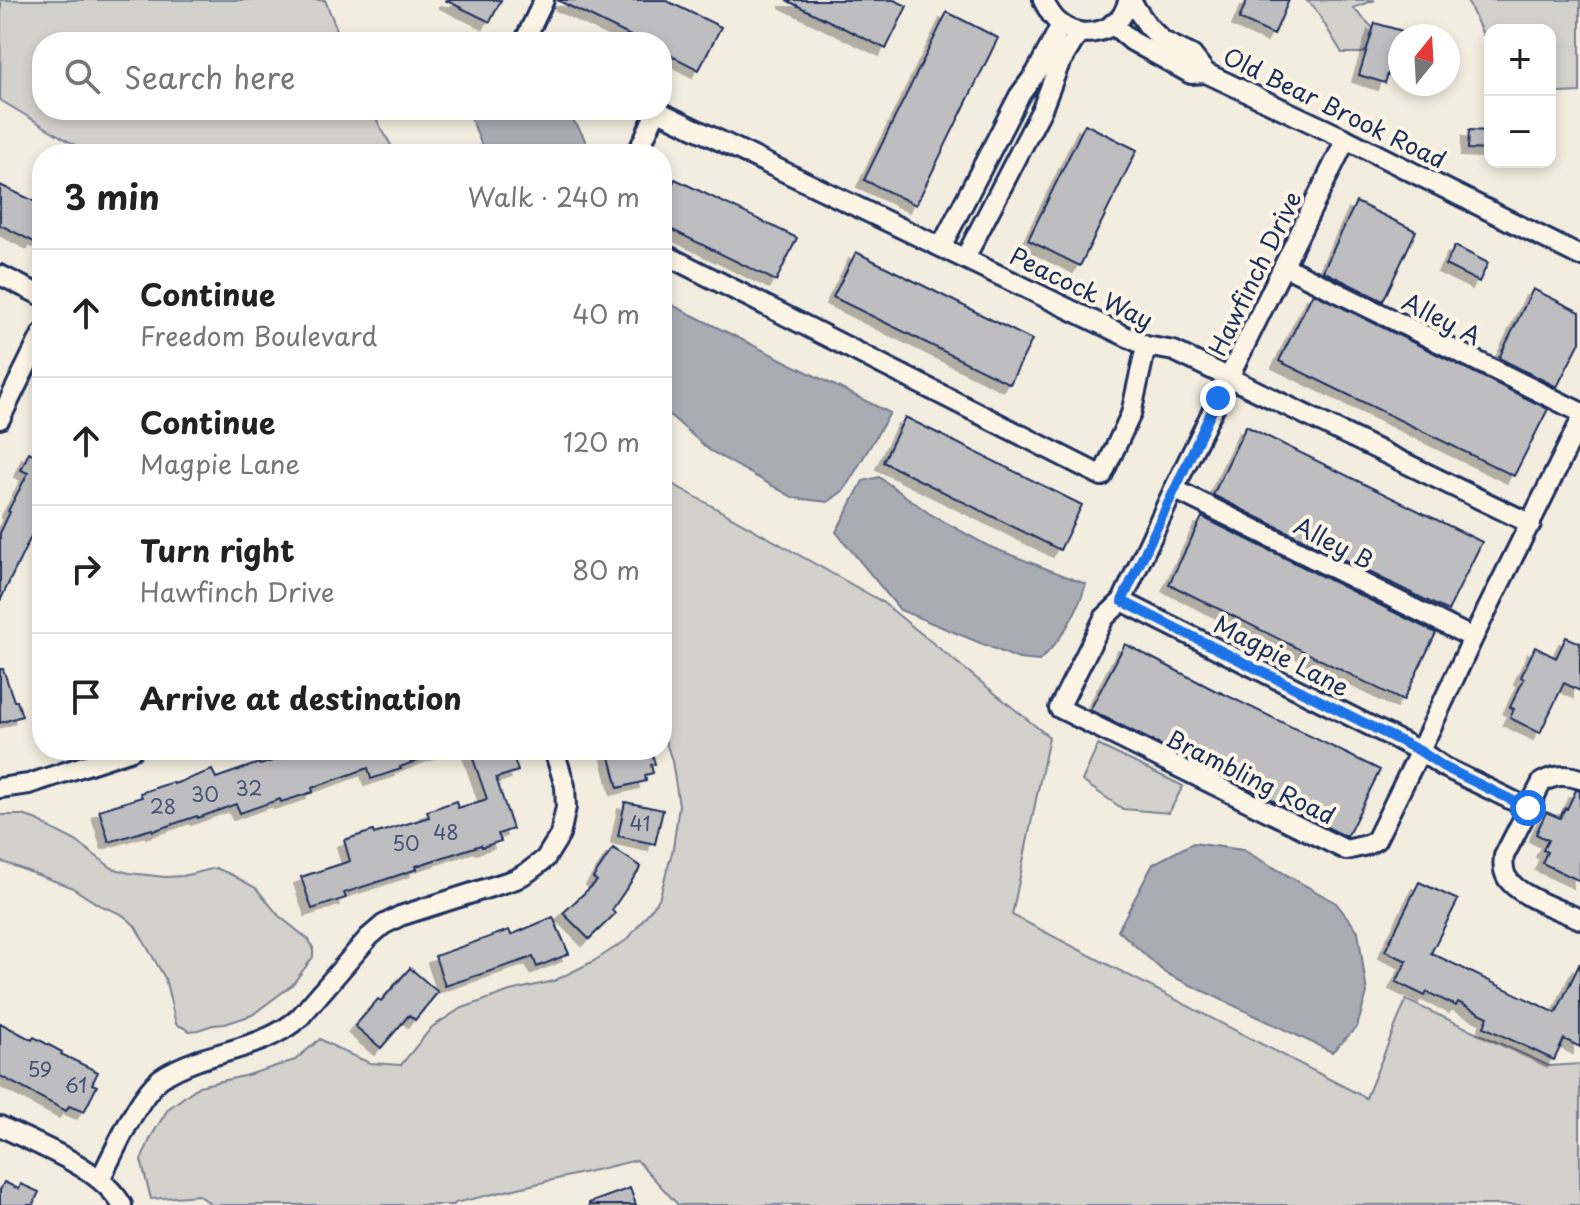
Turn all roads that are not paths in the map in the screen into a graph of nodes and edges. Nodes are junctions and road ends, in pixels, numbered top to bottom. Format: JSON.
{"nodes":[{"id":1,"x":544,"y":0,"type":"edge"},
{"id":2,"x":1043,"y":0,"type":"edge"},
{"id":3,"x":1130,"y":0,"type":"edge"},
{"id":4,"x":1112,"y":24,"type":"junction"},
{"id":5,"x":1061,"y":25,"type":"junction"},
{"id":6,"x":529,"y":32,"type":"edge"},
{"id":7,"x":1079,"y":32,"type":"junction"},
{"id":8,"x":1206,"y":73,"type":"junction"},
{"id":9,"x":672,"y":117,"type":"edge"},
{"id":10,"x":652,"y":120,"type":"edge"},
{"id":11,"x":1346,"y":139,"type":"junction"},
{"id":12,"x":642,"y":144,"type":"edge"},
{"id":13,"x":941,"y":247,"type":"junction"},
{"id":14,"x":1580,"y":256,"type":"edge"},
{"id":15,"x":672,"y":258,"type":"edge"},
{"id":16,"x":965,"y":258,"type":"junction"},
{"id":17,"x":1284,"y":266,"type":"junction"},
{"id":18,"x":0,"y":275,"type":"edge"},
{"id":19,"x":32,"y":291,"type":"edge"},
{"id":20,"x":1146,"y":346,"type":"junction"},
{"id":21,"x":32,"y":354,"type":"edge"},
{"id":22,"x":1229,"y":377,"type":"junction"},
{"id":23,"x":1580,"y":412,"type":"edge"},
{"id":24,"x":0,"y":419,"type":"edge"},
{"id":25,"x":1580,"y":422,"type":"edge"},
{"id":26,"x":1174,"y":489,"type":"junction"},
{"id":27,"x":1531,"y":524,"type":"junction"},
{"id":28,"x":1122,"y":601,"type":"junction"},
{"id":29,"x":1473,"y":638,"type":"junction"},
{"id":30,"x":1420,"y":751,"type":"junction"},
{"id":31,"x":102,"y":760,"type":"edge"},
{"id":32,"x":557,"y":760,"type":"edge"},
{"id":33,"x":1580,"y":779,"type":"edge"},
{"id":34,"x":0,"y":788,"type":"edge"},
{"id":35,"x":1528,"y":808,"type":"junction"},
{"id":36,"x":1580,"y":919,"type":"edge"},
{"id":37,"x":0,"y":1126,"type":"edge"},
{"id":38,"x":100,"y":1179,"type":"junction"},
{"id":39,"x":122,"y":1205,"type":"edge"}],
"edges":[{"from":1,"to":6,"type":"street"},
{"from":2,"to":5,"type":"street"},
{"from":3,"to":4,"type":"street"},
{"from":3,"to":8,"type":"street","name":"Old Bear Brook Road"},
{"from":4,"to":7,"type":"street"},
{"from":4,"to":8,"type":"street"},
{"from":5,"to":7,"type":"street"},
{"from":5,"to":13,"type":"street"},
{"from":7,"to":16,"type":"street"},
{"from":8,"to":11,"type":"street","name":"Old Bear Brook Road"},
{"from":9,"to":13,"type":"street","name":"Peacock Way"},
{"from":10,"to":12,"type":"street"},
{"from":11,"to":14,"type":"street","name":"Old Bear Brook Road"},
{"from":11,"to":17,"type":"street","name":"Hawfinch Drive"},
{"from":13,"to":16,"type":"street","name":"Peacock Way"},
{"from":15,"to":20,"type":"street"},
{"from":16,"to":20,"type":"street","name":"Peacock Way"},
{"from":17,"to":22,"type":"street","name":"Hawfinch Drive"},
{"from":17,"to":23,"type":"street","name":"Alley A"},
{"from":18,"to":19,"type":"street"},
{"from":20,"to":22,"type":"street","name":"Peacock Way"},
{"from":21,"to":24,"type":"street"},
{"from":22,"to":26,"type":"street","name":"Hawfinch Drive"},
{"from":22,"to":27,"type":"street","name":"Peacock Way"},
{"from":25,"to":27,"type":"street","name":"Brambling Road"},
{"from":26,"to":28,"type":"street","name":"Hawfinch Drive"},
{"from":26,"to":29,"type":"street","name":"Alley B"},
{"from":27,"to":29,"type":"street","name":"Brambling Road"},
{"from":28,"to":30,"type":"street","name":"Magpie Lane"},
{"from":28,"to":30,"type":"street","name":"Brambling Road"},
{"from":29,"to":30,"type":"street","name":"Brambling Road"},
{"from":30,"to":35,"type":"street","name":"Magpie Lane"},
{"from":31,"to":34,"type":"street"},
{"from":32,"to":38,"type":"street"},
{"from":33,"to":35,"type":"street"},
{"from":35,"to":36,"type":"street"},
{"from":37,"to":38,"type":"street"},
{"from":38,"to":39,"type":"street"}]}
